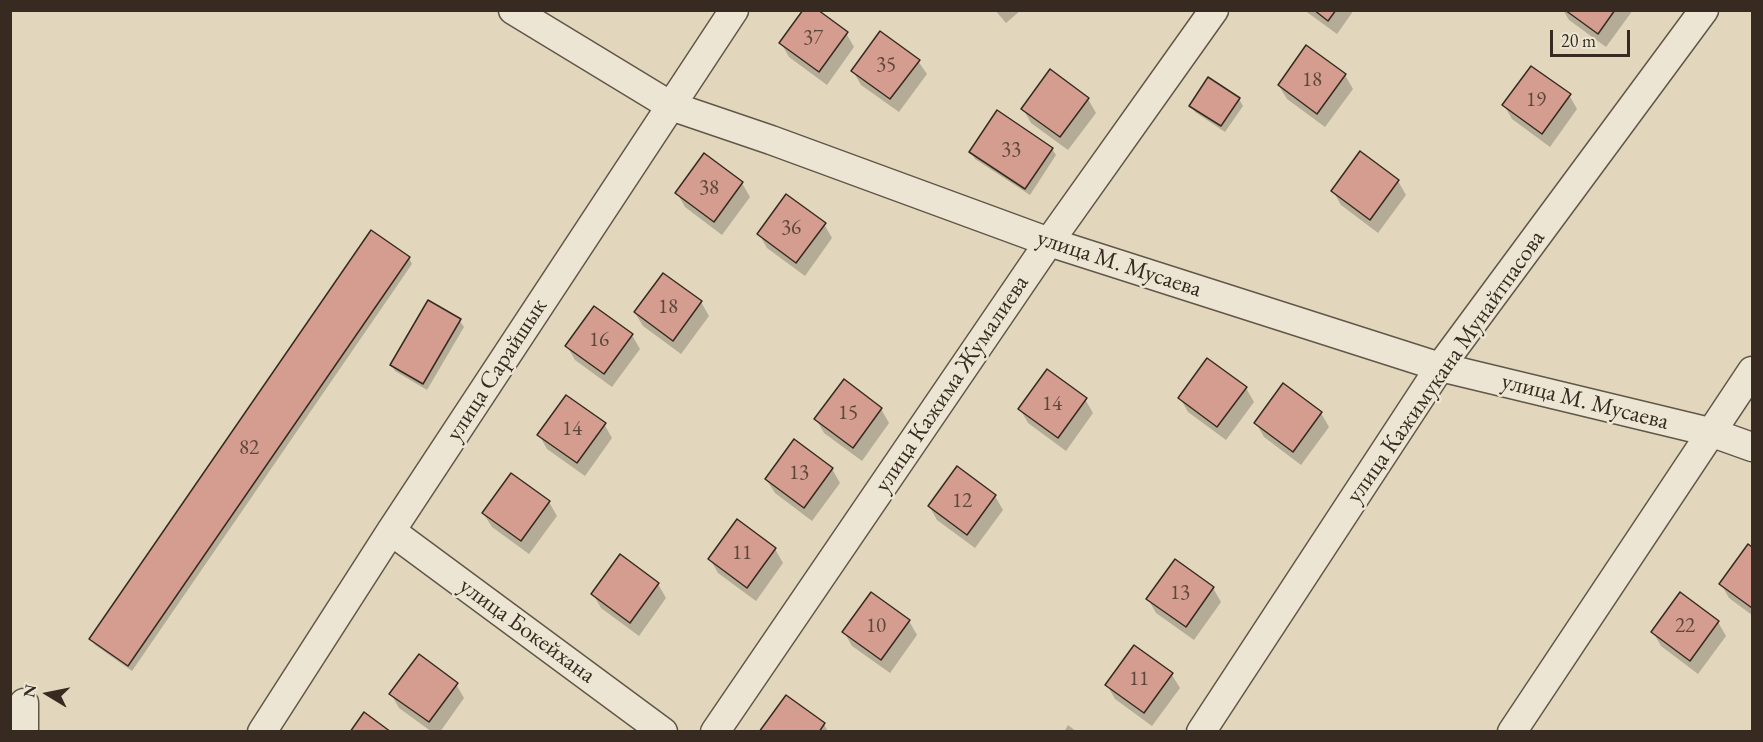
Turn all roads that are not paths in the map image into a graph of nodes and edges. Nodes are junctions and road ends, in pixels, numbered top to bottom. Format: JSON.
{"nodes":[{"id":1,"x":513,"y":10,"type":"edge"},
{"id":2,"x":734,"y":10,"type":"edge"},
{"id":3,"x":1214,"y":10,"type":"edge"},
{"id":4,"x":1704,"y":10,"type":"edge"},
{"id":5,"x":671,"y":106,"type":"junction"},
{"id":6,"x":1049,"y":242,"type":"junction"},
{"id":7,"x":1440,"y":367,"type":"junction"},
{"id":8,"x":1752,"y":371,"type":"edge"},
{"id":9,"x":1710,"y":432,"type":"junction"},
{"id":10,"x":1752,"y":447,"type":"edge"},
{"id":11,"x":391,"y":531,"type":"junction"},
{"id":12,"x":24,"y":703,"type":"dead end"},
{"id":13,"x":24,"y":732,"type":"edge"},
{"id":14,"x":262,"y":732,"type":"edge"},
{"id":15,"x":663,"y":732,"type":"edge"},
{"id":16,"x":715,"y":732,"type":"edge"},
{"id":17,"x":1201,"y":732,"type":"edge"},
{"id":18,"x":1512,"y":732,"type":"edge"}],
"edges":[{"from":1,"to":5,"type":"street","name":"улица М. Мусаева"},
{"from":2,"to":5,"type":"street","name":"улица Сарайшык"},
{"from":3,"to":6,"type":"street","name":"улица Кажима Жумалиева"},
{"from":4,"to":7,"type":"street","name":"улица Кажимукана Мунайтпасова"},
{"from":5,"to":6,"type":"street","name":"улица М. Мусаева"},
{"from":5,"to":11,"type":"street","name":"улица Сарайшык"},
{"from":6,"to":7,"type":"street","name":"улица М. Мусаева"},
{"from":6,"to":16,"type":"street","name":"улица Кажима Жумалиева"},
{"from":7,"to":9,"type":"street","name":"улица М. Мусаева"},
{"from":7,"to":17,"type":"street","name":"улица Кажимукана Мунайтпасова"},
{"from":8,"to":9,"type":"street"},
{"from":9,"to":10,"type":"street","name":"улица М. Мусаева"},
{"from":9,"to":18,"type":"street"},
{"from":11,"to":14,"type":"street","name":"улица Сарайшык"},
{"from":11,"to":15,"type":"street","name":"улица Бокейхана"},
{"from":12,"to":13,"type":"street"}]}
